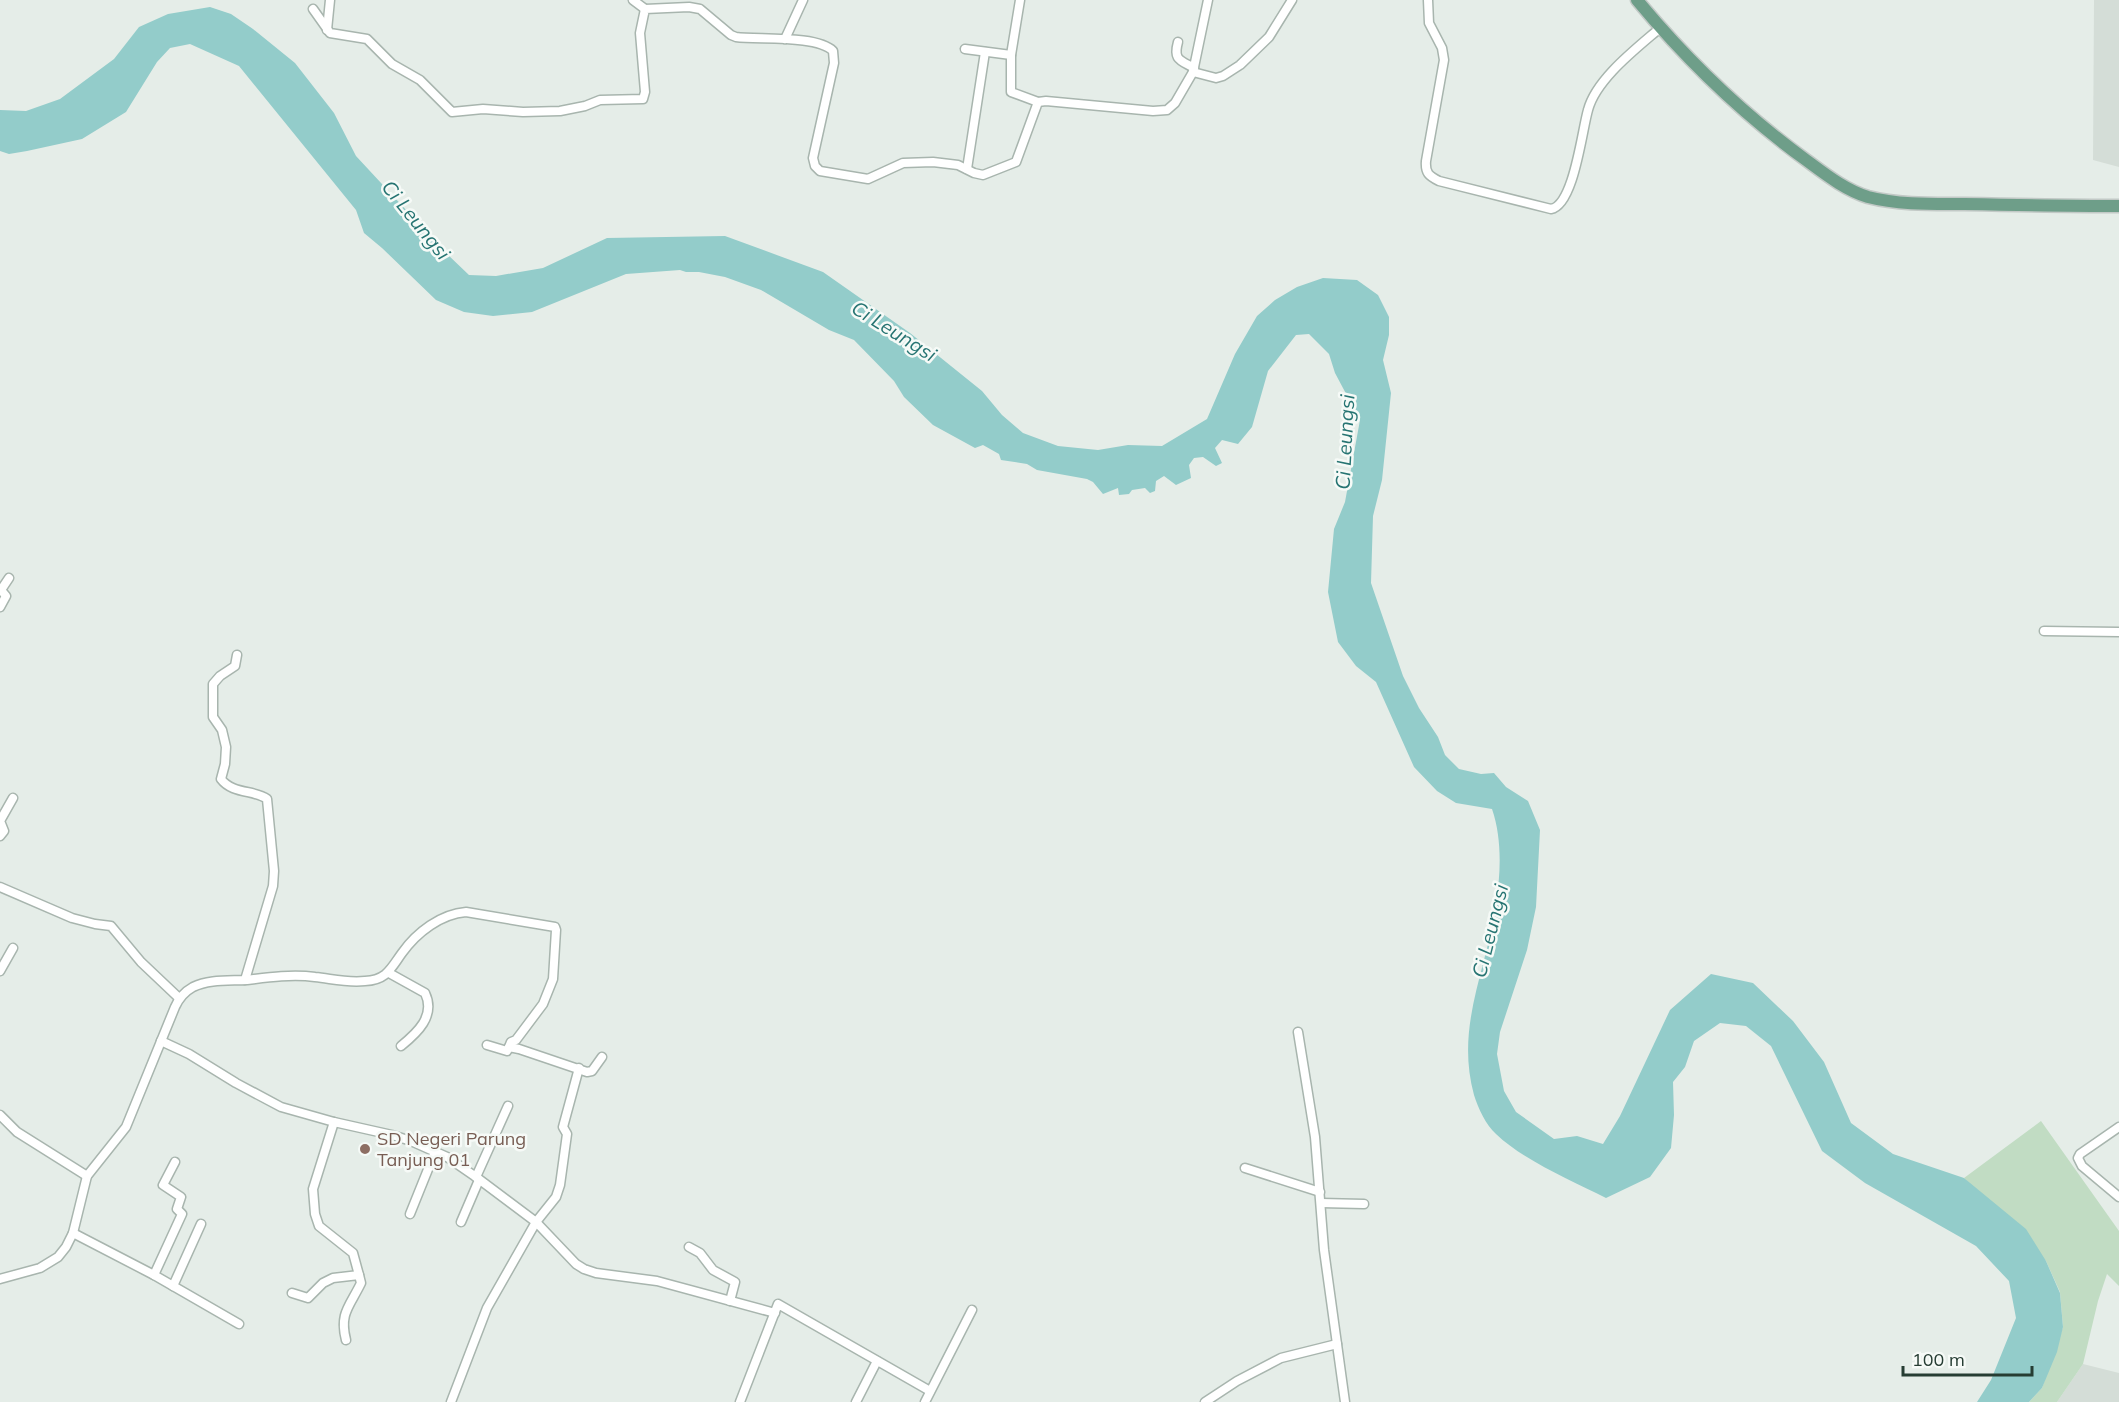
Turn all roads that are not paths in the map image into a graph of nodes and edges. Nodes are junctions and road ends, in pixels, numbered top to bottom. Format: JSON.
{"nodes":[{"id":1,"x":330,"y":0,"type":"edge"},
{"id":2,"x":633,"y":0,"type":"edge"},
{"id":3,"x":803,"y":0,"type":"edge"},
{"id":4,"x":1020,"y":0,"type":"edge"},
{"id":5,"x":1208,"y":0,"type":"edge"},
{"id":6,"x":1292,"y":0,"type":"edge"},
{"id":7,"x":1428,"y":0,"type":"edge"},
{"id":8,"x":1637,"y":0,"type":"edge"},
{"id":9,"x":313,"y":9,"type":"dead end"},
{"id":10,"x":645,"y":9,"type":"junction"},
{"id":11,"x":1660,"y":28,"type":"junction"},
{"id":12,"x":327,"y":30,"type":"junction"},
{"id":13,"x":785,"y":39,"type":"junction"},
{"id":14,"x":1178,"y":42,"type":"dead end"},
{"id":15,"x":965,"y":49,"type":"dead end"},
{"id":16,"x":985,"y":52,"type":"junction"},
{"id":17,"x":1011,"y":55,"type":"junction"},
{"id":18,"x":1194,"y":70,"type":"junction"},
{"id":19,"x":1038,"y":102,"type":"junction"},
{"id":20,"x":967,"y":169,"type":"junction"},
{"id":21,"x":2119,"y":207,"type":"edge"},
{"id":22,"x":9,"y":578,"type":"dead end"},
{"id":23,"x":0,"y":607,"type":"edge"},
{"id":24,"x":2044,"y":631,"type":"dead end"},
{"id":25,"x":2119,"y":632,"type":"edge"},
{"id":26,"x":237,"y":655,"type":"dead end"},
{"id":27,"x":13,"y":798,"type":"dead end"},
{"id":28,"x":0,"y":821,"type":"edge"},
{"id":29,"x":0,"y":836,"type":"edge"},
{"id":30,"x":0,"y":887,"type":"edge"},
{"id":31,"x":13,"y":948,"type":"dead end"},
{"id":32,"x":0,"y":971,"type":"edge"},
{"id":33,"x":389,"y":973,"type":"junction"},
{"id":34,"x":245,"y":980,"type":"junction"},
{"id":35,"x":179,"y":998,"type":"junction"},
{"id":36,"x":1298,"y":1032,"type":"dead end"},
{"id":37,"x":161,"y":1041,"type":"junction"},
{"id":38,"x":487,"y":1045,"type":"dead end"},
{"id":39,"x":401,"y":1046,"type":"dead end"},
{"id":40,"x":509,"y":1047,"type":"junction"},
{"id":41,"x":602,"y":1057,"type":"dead end"},
{"id":42,"x":579,"y":1068,"type":"junction"},
{"id":43,"x":508,"y":1106,"type":"dead end"},
{"id":44,"x":0,"y":1115,"type":"edge"},
{"id":45,"x":333,"y":1122,"type":"junction"},
{"id":46,"x":2119,"y":1127,"type":"edge"},
{"id":47,"x":435,"y":1152,"type":"junction"},
{"id":48,"x":175,"y":1162,"type":"dead end"},
{"id":49,"x":1245,"y":1168,"type":"dead end"},
{"id":50,"x":87,"y":1176,"type":"junction"},
{"id":51,"x":478,"y":1178,"type":"junction"},
{"id":52,"x":1320,"y":1192,"type":"junction"},
{"id":53,"x":2119,"y":1197,"type":"edge"},
{"id":54,"x":1321,"y":1203,"type":"junction"},
{"id":55,"x":1364,"y":1204,"type":"dead end"},
{"id":56,"x":410,"y":1214,"type":"dead end"},
{"id":57,"x":461,"y":1222,"type":"dead end"},
{"id":58,"x":536,"y":1222,"type":"junction"},
{"id":59,"x":201,"y":1224,"type":"dead end"},
{"id":60,"x":73,"y":1233,"type":"junction"},
{"id":61,"x":689,"y":1247,"type":"dead end"},
{"id":62,"x":154,"y":1275,"type":"junction"},
{"id":63,"x":358,"y":1275,"type":"junction"},
{"id":64,"x":0,"y":1279,"type":"edge"},
{"id":65,"x":173,"y":1286,"type":"junction"},
{"id":66,"x":292,"y":1293,"type":"dead end"},
{"id":67,"x":730,"y":1301,"type":"junction"},
{"id":68,"x":972,"y":1310,"type":"dead end"},
{"id":69,"x":774,"y":1313,"type":"junction"},
{"id":70,"x":238,"y":1324,"type":"dead end"},
{"id":71,"x":346,"y":1340,"type":"dead end"},
{"id":72,"x":1337,"y":1344,"type":"junction"},
{"id":73,"x":878,"y":1360,"type":"junction"},
{"id":74,"x":930,"y":1398,"type":"edge"},
{"id":75,"x":451,"y":1402,"type":"edge"},
{"id":76,"x":741,"y":1402,"type":"edge"},
{"id":77,"x":856,"y":1402,"type":"edge"},
{"id":78,"x":1205,"y":1402,"type":"edge"},
{"id":79,"x":1345,"y":1402,"type":"edge"}],
"edges":[{"from":1,"to":12,"type":"street"},
{"from":2,"to":10,"type":"street"},
{"from":3,"to":13,"type":"street"},
{"from":4,"to":17,"type":"street"},
{"from":5,"to":18,"type":"street"},
{"from":6,"to":18,"type":"street"},
{"from":7,"to":11,"type":"street"},
{"from":8,"to":11,"type":"main road"},
{"from":9,"to":12,"type":"street"},
{"from":10,"to":12,"type":"street"},
{"from":10,"to":13,"type":"street"},
{"from":11,"to":21,"type":"main road"},
{"from":13,"to":20,"type":"street"},
{"from":14,"to":18,"type":"street"},
{"from":15,"to":16,"type":"street"},
{"from":16,"to":17,"type":"street"},
{"from":16,"to":20,"type":"street"},
{"from":17,"to":19,"type":"street"},
{"from":18,"to":19,"type":"street"},
{"from":19,"to":20,"type":"street"},
{"from":22,"to":23,"type":"street"},
{"from":24,"to":25,"type":"street"},
{"from":26,"to":34,"type":"street"},
{"from":27,"to":28,"type":"street"},
{"from":28,"to":29,"type":"street"},
{"from":30,"to":35,"type":"street"},
{"from":31,"to":32,"type":"street"},
{"from":33,"to":34,"type":"street"},
{"from":33,"to":39,"type":"street"},
{"from":33,"to":40,"type":"street"},
{"from":34,"to":35,"type":"street"},
{"from":35,"to":37,"type":"street"},
{"from":36,"to":52,"type":"street"},
{"from":37,"to":45,"type":"street"},
{"from":37,"to":50,"type":"street"},
{"from":38,"to":40,"type":"street"},
{"from":40,"to":42,"type":"street"},
{"from":41,"to":42,"type":"street"},
{"from":42,"to":58,"type":"street"},
{"from":43,"to":51,"type":"street"},
{"from":44,"to":50,"type":"street"},
{"from":45,"to":47,"type":"street"},
{"from":45,"to":63,"type":"street"},
{"from":46,"to":53,"type":"street"},
{"from":47,"to":51,"type":"street"},
{"from":47,"to":56,"type":"street"},
{"from":48,"to":62,"type":"street"},
{"from":49,"to":52,"type":"street"},
{"from":50,"to":60,"type":"street"},
{"from":51,"to":57,"type":"street"},
{"from":51,"to":58,"type":"street"},
{"from":52,"to":54,"type":"street"},
{"from":54,"to":55,"type":"street"},
{"from":54,"to":72,"type":"street"},
{"from":58,"to":67,"type":"street"},
{"from":58,"to":75,"type":"street"},
{"from":59,"to":65,"type":"street"},
{"from":60,"to":62,"type":"street"},
{"from":60,"to":64,"type":"street"},
{"from":61,"to":67,"type":"street"},
{"from":62,"to":65,"type":"street"},
{"from":63,"to":66,"type":"street"},
{"from":63,"to":71,"type":"street"},
{"from":65,"to":70,"type":"street"},
{"from":67,"to":69,"type":"street"},
{"from":68,"to":74,"type":"street"},
{"from":69,"to":73,"type":"street"},
{"from":69,"to":76,"type":"street"},
{"from":72,"to":78,"type":"street"},
{"from":72,"to":79,"type":"street"},
{"from":73,"to":74,"type":"street"},
{"from":73,"to":77,"type":"street"}]}
